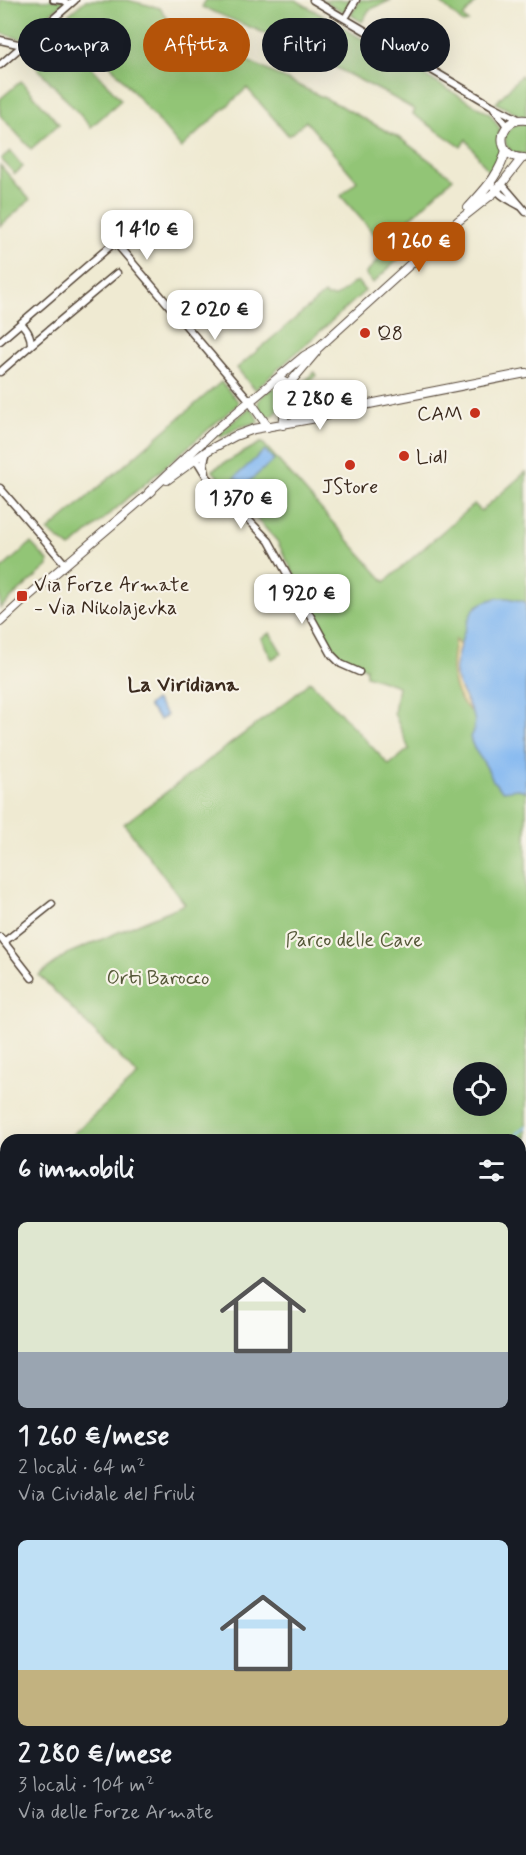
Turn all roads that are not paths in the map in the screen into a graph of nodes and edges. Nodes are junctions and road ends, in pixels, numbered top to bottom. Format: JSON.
{"nodes":[{"id":1,"x":53,"y":0,"type":"edge"},
{"id":2,"x":313,"y":0,"type":"edge"},
{"id":3,"x":356,"y":0,"type":"edge"},
{"id":4,"x":72,"y":2,"type":"edge"},
{"id":5,"x":347,"y":15,"type":"dead end"},
{"id":6,"x":54,"y":18,"type":"edge"},
{"id":7,"x":0,"y":40,"type":"edge"},
{"id":8,"x":18,"y":45,"type":"edge"},
{"id":9,"x":18,"y":49,"type":"edge"},
{"id":10,"x":0,"y":53,"type":"edge"},
{"id":11,"x":9,"y":57,"type":"junction"},
{"id":12,"x":0,"y":65,"type":"edge"},
{"id":13,"x":491,"y":105,"type":"junction"},
{"id":14,"x":523,"y":120,"type":"edge"},
{"id":15,"x":507,"y":126,"type":"junction"},
{"id":16,"x":506,"y":150,"type":"junction"},
{"id":17,"x":524,"y":158,"type":"edge"},
{"id":18,"x":491,"y":183,"type":"junction"},
{"id":19,"x":499,"y":188,"type":"junction"},
{"id":20,"x":526,"y":212,"type":"edge"},
{"id":21,"x":458,"y":221,"type":"junction"},
{"id":22,"x":117,"y":273,"type":"dead end"},
{"id":23,"x":21,"y":322,"type":"junction"},
{"id":24,"x":0,"y":341,"type":"edge"},
{"id":25,"x":30,"y":345,"type":"junction"},
{"id":26,"x":318,"y":348,"type":"junction"},
{"id":27,"x":0,"y":372,"type":"edge"},
{"id":28,"x":526,"y":373,"type":"edge"},
{"id":29,"x":276,"y":380,"type":"junction"},
{"id":30,"x":289,"y":384,"type":"junction"},
{"id":31,"x":250,"y":401,"type":"junction"},
{"id":32,"x":349,"y":408,"type":"junction"},
{"id":33,"x":283,"y":425,"type":"junction"},
{"id":34,"x":268,"y":427,"type":"junction"},
{"id":35,"x":212,"y":433,"type":"junction"},
{"id":36,"x":207,"y":451,"type":"junction"},
{"id":37,"x":196,"y":459,"type":"junction"},
{"id":38,"x":207,"y":477,"type":"junction"},
{"id":39,"x":0,"y":488,"type":"edge"},
{"id":40,"x":149,"y":492,"type":"junction"},
{"id":41,"x":65,"y":564,"type":"junction"},
{"id":42,"x":0,"y":622,"type":"edge"},
{"id":43,"x":359,"y":672,"type":"dead end"},
{"id":44,"x":52,"y":904,"type":"dead end"},
{"id":45,"x":2,"y":940,"type":"edge"},
{"id":46,"x":32,"y":978,"type":"dead end"}],
"edges":[{"from":1,"to":4,"type":"street"},
{"from":2,"to":13,"type":"street"},
{"from":3,"to":5,"type":"street"},
{"from":4,"to":6,"type":"street"},
{"from":7,"to":8,"type":"street"},
{"from":9,"to":11,"type":"street"},
{"from":10,"to":11,"type":"street"},
{"from":11,"to":12,"type":"street"},
{"from":13,"to":14,"type":"street"},
{"from":13,"to":15,"type":"street"},
{"from":14,"to":15,"type":"street"},
{"from":15,"to":16,"type":"street"},
{"from":16,"to":17,"type":"street"},
{"from":16,"to":18,"type":"street"},
{"from":17,"to":19,"type":"street"},
{"from":18,"to":19,"type":"street"},
{"from":18,"to":21,"type":"street"},
{"from":19,"to":20,"type":"street"},
{"from":19,"to":21,"type":"street"},
{"from":21,"to":26,"type":"street"},
{"from":22,"to":25,"type":"street"},
{"from":23,"to":24,"type":"street"},
{"from":23,"to":25,"type":"street"},
{"from":23,"to":31,"type":"street"},
{"from":25,"to":27,"type":"street"},
{"from":26,"to":29,"type":"street"},
{"from":26,"to":30,"type":"street"},
{"from":28,"to":32,"type":"street"},
{"from":29,"to":30,"type":"street"},
{"from":29,"to":31,"type":"street"},
{"from":30,"to":32,"type":"street"},
{"from":30,"to":33,"type":"street"},
{"from":31,"to":34,"type":"street"},
{"from":31,"to":35,"type":"street"},
{"from":32,"to":33,"type":"street"},
{"from":33,"to":34,"type":"street"},
{"from":34,"to":36,"type":"street"},
{"from":35,"to":37,"type":"street"},
{"from":35,"to":40,"type":"street"},
{"from":36,"to":37,"type":"street"},
{"from":36,"to":38,"type":"street"},
{"from":37,"to":38,"type":"street"},
{"from":37,"to":40,"type":"street"},
{"from":38,"to":43,"type":"street"},
{"from":39,"to":41,"type":"street"},
{"from":40,"to":41,"type":"street"},
{"from":41,"to":42,"type":"street"},
{"from":44,"to":45,"type":"street"},
{"from":45,"to":46,"type":"street"}]}
